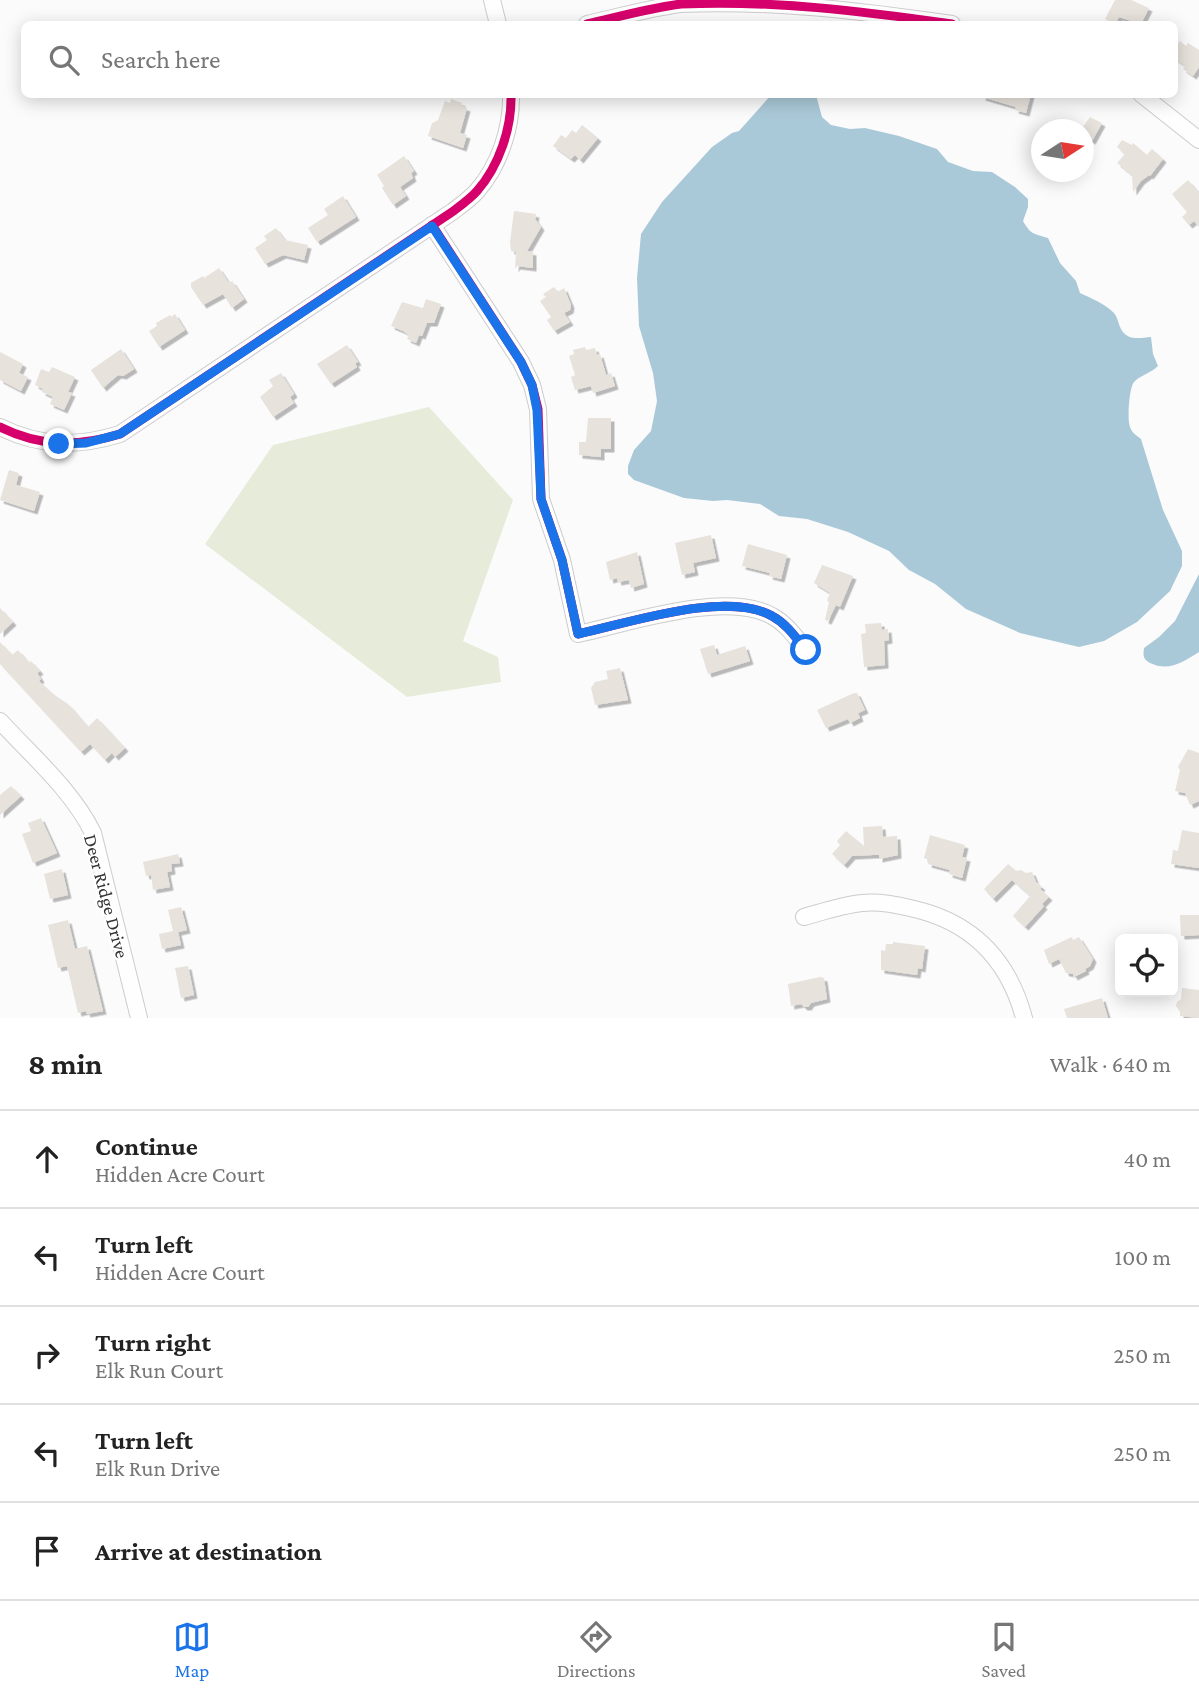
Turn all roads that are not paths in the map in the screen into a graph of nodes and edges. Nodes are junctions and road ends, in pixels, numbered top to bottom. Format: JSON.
{"nodes":[{"id":1,"x":492,"y":0,"type":"edge"},
{"id":2,"x":497,"y":21,"type":"edge"},
{"id":3,"x":602,"y":21,"type":"edge"},
{"id":4,"x":930,"y":21,"type":"edge"},
{"id":5,"x":511,"y":98,"type":"edge"},
{"id":6,"x":1146,"y":98,"type":"edge"},
{"id":7,"x":1199,"y":140,"type":"edge"},
{"id":8,"x":432,"y":226,"type":"junction"},
{"id":9,"x":0,"y":427,"type":"edge"},
{"id":10,"x":806,"y":650,"type":"dead end"},
{"id":11,"x":0,"y":721,"type":"edge"},
{"id":12,"x":804,"y":917,"type":"dead end"},
{"id":13,"x":139,"y":1018,"type":"edge"},
{"id":14,"x":1024,"y":1018,"type":"edge"}],
"edges":[{"from":1,"to":2,"type":"street"},
{"from":3,"to":4,"type":"street"},
{"from":5,"to":8,"type":"street"},
{"from":6,"to":7,"type":"street"},
{"from":8,"to":9,"type":"street"},
{"from":8,"to":10,"type":"street"},
{"from":11,"to":13,"type":"street","name":"Deer Ridge Drive"},
{"from":12,"to":14,"type":"street"}]}
